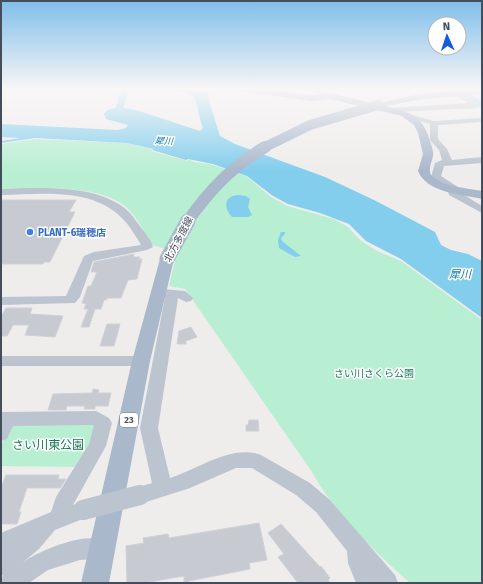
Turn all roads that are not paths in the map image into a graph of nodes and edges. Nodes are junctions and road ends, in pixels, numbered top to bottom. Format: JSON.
{"nodes":[{"id":1,"x":335,"y":116,"type":"edge"},
{"id":2,"x":408,"y":116,"type":"edge"},
{"id":3,"x":412,"y":116,"type":"edge"},
{"id":4,"x":482,"y":120,"type":"edge"},
{"id":5,"x":434,"y":123,"type":"junction"},
{"id":6,"x":482,"y":160,"type":"edge"},
{"id":7,"x":450,"y":163,"type":"junction"},
{"id":8,"x":454,"y":190,"type":"junction"},
{"id":9,"x":1,"y":192,"type":"edge"},
{"id":10,"x":482,"y":195,"type":"edge"},
{"id":11,"x":482,"y":210,"type":"edge"},
{"id":12,"x":172,"y":294,"type":"junction"},
{"id":13,"x":1,"y":301,"type":"edge"},
{"id":14,"x":1,"y":361,"type":"edge"},
{"id":15,"x":141,"y":361,"type":"junction"},
{"id":16,"x":3,"y":424,"type":"edge"},
{"id":17,"x":163,"y":488,"type":"junction"},
{"id":18,"x":54,"y":520,"type":"junction"},
{"id":19,"x":1,"y":543,"type":"edge"},
{"id":20,"x":103,"y":548,"type":"junction"},
{"id":21,"x":358,"y":549,"type":"junction"},
{"id":22,"x":1,"y":565,"type":"edge"},
{"id":23,"x":10,"y":583,"type":"edge"},
{"id":24,"x":95,"y":583,"type":"edge"},
{"id":25,"x":369,"y":583,"type":"edge"},
{"id":26,"x":387,"y":583,"type":"edge"}],
"edges":[{"from":1,"to":12,"type":"main road","name":"北方多度線","number":"23","bridge":true},
{"from":2,"to":8,"type":"main road"},
{"from":3,"to":5,"type":"street"},
{"from":4,"to":5,"type":"street"},
{"from":5,"to":7,"type":"street"},
{"from":6,"to":7,"type":"street"},
{"from":7,"to":8,"type":"street"},
{"from":8,"to":10,"type":"main road"},
{"from":8,"to":11,"type":"street"},
{"from":9,"to":13,"type":"street"},
{"from":12,"to":15,"type":"main road","name":"北方多度線","number":"23"},
{"from":12,"to":17,"type":"street"},
{"from":14,"to":15,"type":"street"},
{"from":15,"to":20,"type":"main road","name":"北方多度線","number":"23"},
{"from":16,"to":18,"type":"street"},
{"from":17,"to":18,"type":"street","bridge":true},
{"from":17,"to":21,"type":"street"},
{"from":18,"to":19,"type":"street"},
{"from":18,"to":22,"type":"street"},
{"from":20,"to":23,"type":"street"},
{"from":20,"to":24,"type":"main road","name":"北方多度線","number":"23"},
{"from":21,"to":25,"type":"street"},
{"from":21,"to":26,"type":"street"}]}
